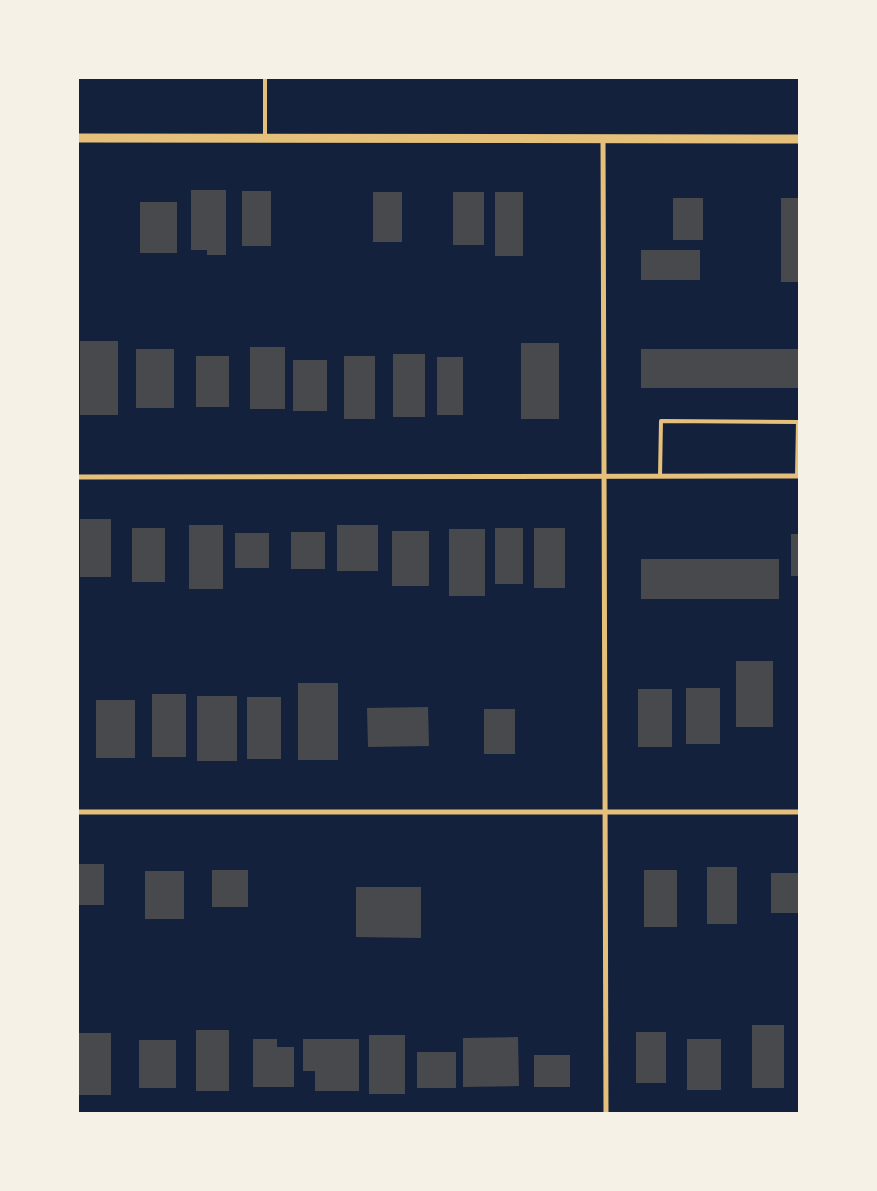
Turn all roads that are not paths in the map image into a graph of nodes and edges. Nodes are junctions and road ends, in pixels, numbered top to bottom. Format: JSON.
{"nodes":[{"id":1,"x":265,"y":78,"type":"edge"},
{"id":2,"x":78,"y":138,"type":"edge"},
{"id":3,"x":265,"y":138,"type":"junction"},
{"id":4,"x":603,"y":138,"type":"junction"},
{"id":5,"x":800,"y":139,"type":"edge"},
{"id":6,"x":605,"y":476,"type":"junction"},
{"id":7,"x":660,"y":476,"type":"junction"},
{"id":8,"x":798,"y":476,"type":"edge"},
{"id":9,"x":78,"y":477,"type":"edge"},
{"id":10,"x":78,"y":812,"type":"edge"},
{"id":11,"x":606,"y":812,"type":"junction"},
{"id":12,"x":800,"y":812,"type":"edge"},
{"id":13,"x":606,"y":1114,"type":"edge"}],
"edges":[{"from":1,"to":3,"type":"lane"},
{"from":2,"to":3,"type":"street"},
{"from":3,"to":4,"type":"street"},
{"from":4,"to":5,"type":"street"},
{"from":4,"to":6,"type":"street"},
{"from":6,"to":7,"type":"street"},
{"from":6,"to":9,"type":"street"},
{"from":6,"to":11,"type":"street"},
{"from":7,"to":8,"type":"street"},
{"from":7,"to":8,"type":"lane"},
{"from":10,"to":11,"type":"street"},
{"from":11,"to":12,"type":"street"},
{"from":11,"to":13,"type":"street"}]}
